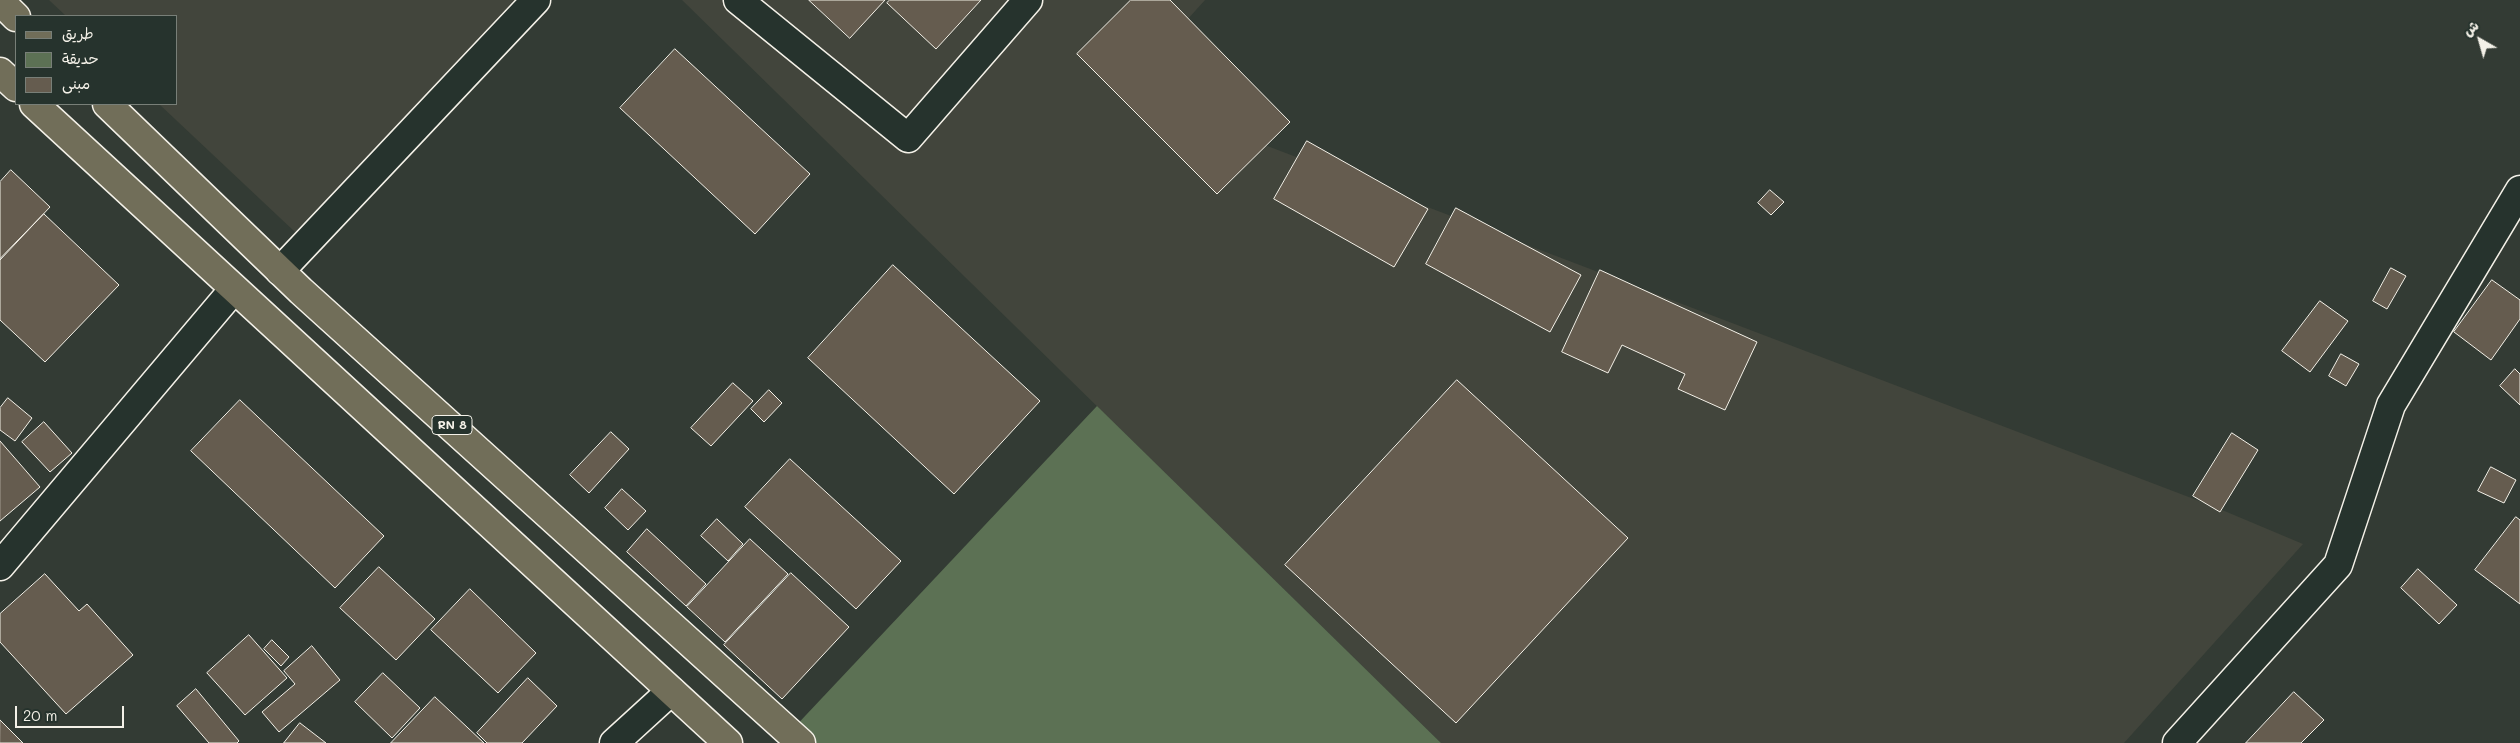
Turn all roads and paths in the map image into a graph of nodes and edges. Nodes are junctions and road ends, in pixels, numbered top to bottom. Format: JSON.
{"nodes":[{"id":1,"x":536,"y":0,"type":"edge"},
{"id":2,"x":738,"y":0,"type":"edge"},
{"id":3,"x":1028,"y":0,"type":"edge"},
{"id":4,"x":0,"y":1,"type":"edge"},
{"id":5,"x":15,"y":16,"type":"edge"},
{"id":6,"x":0,"y":72,"type":"edge"},
{"id":7,"x":15,"y":86,"type":"edge"},
{"id":8,"x":35,"y":105,"type":"edge"},
{"id":9,"x":108,"y":105,"type":"edge"},
{"id":10,"x":2520,"y":190,"type":"edge"},
{"id":11,"x":280,"y":271,"type":"junction"},
{"id":12,"x":234,"y":289,"type":"junction"},
{"id":13,"x":0,"y":566,"type":"edge"},
{"id":14,"x":671,"y":691,"type":"junction"},
{"id":15,"x":614,"y":743,"type":"edge"},
{"id":16,"x":728,"y":743,"type":"edge"},
{"id":17,"x":801,"y":743,"type":"edge"},
{"id":18,"x":2177,"y":743,"type":"edge"}],
"edges":[{"from":1,"to":11,"type":"street"},
{"from":2,"to":3,"type":"street"},
{"from":4,"to":5,"type":"main road"},
{"from":6,"to":7,"type":"main road"},
{"from":8,"to":12,"type":"main road"},
{"from":9,"to":11,"type":"main road","number":"RN 8"},
{"from":10,"to":18,"type":"street"},
{"from":11,"to":17,"type":"main road","number":"RN 8"},
{"from":12,"to":13,"type":"street"},
{"from":12,"to":14,"type":"main road"},
{"from":14,"to":15,"type":"street"},
{"from":14,"to":16,"type":"main road"}]}
